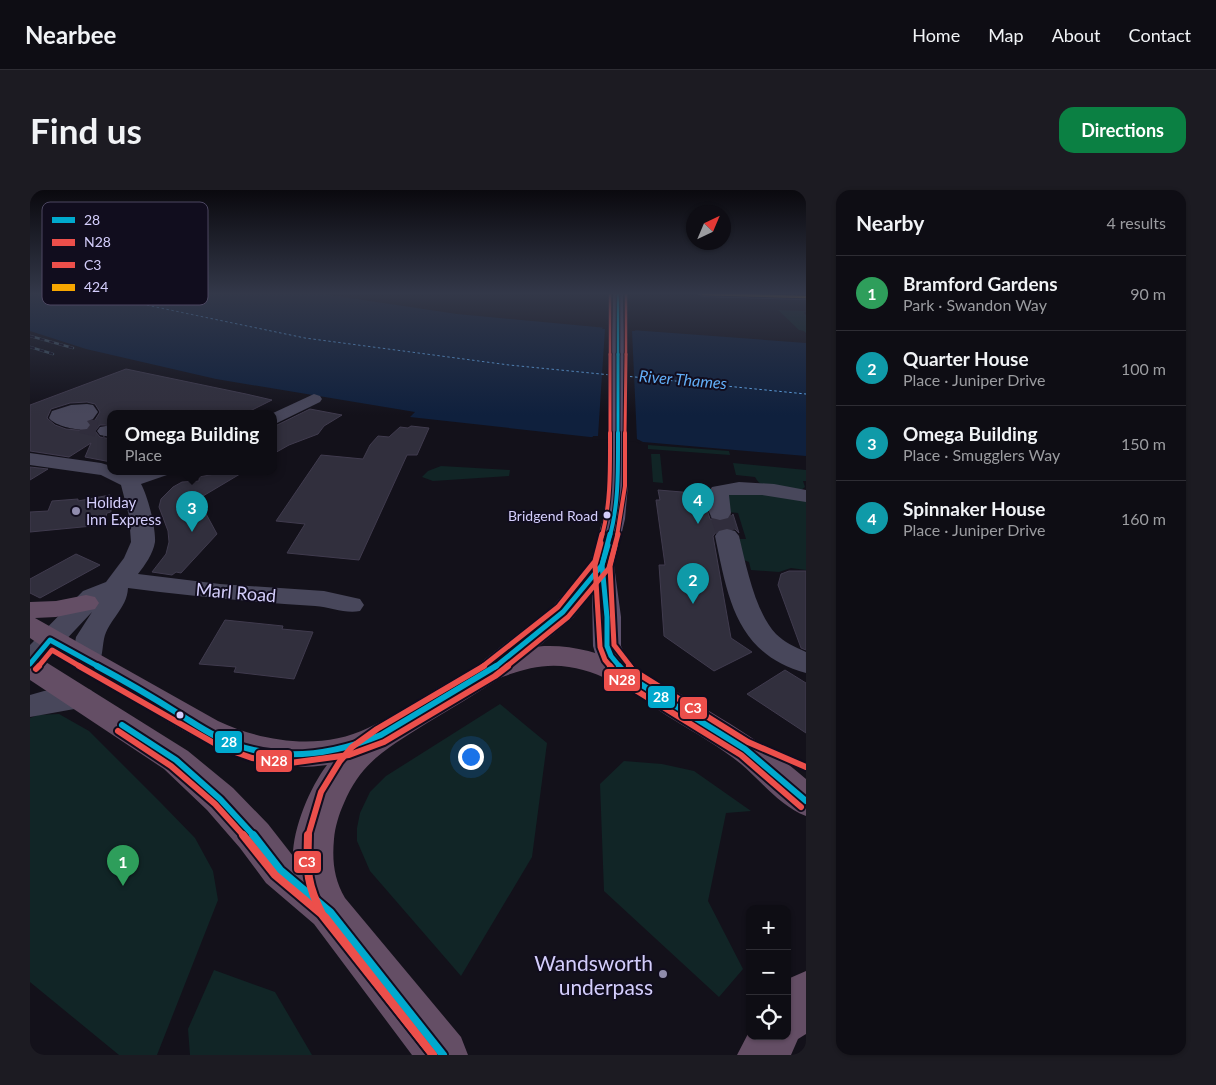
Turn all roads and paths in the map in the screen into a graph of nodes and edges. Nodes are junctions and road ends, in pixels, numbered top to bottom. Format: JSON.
{"nodes":[{"id":1,"x":619,"y":334,"type":"edge"},
{"id":2,"x":314,"y":399,"type":"dead end"},
{"id":3,"x":291,"y":400,"type":"dead end"},
{"id":4,"x":272,"y":410,"type":"edge"},
{"id":5,"x":277,"y":418,"type":"edge"},
{"id":6,"x":30,"y":459,"type":"edge"},
{"id":7,"x":107,"y":470,"type":"edge"},
{"id":8,"x":118,"y":475,"type":"edge"},
{"id":9,"x":158,"y":475,"type":"edge"},
{"id":10,"x":129,"y":481,"type":"junction"},
{"id":11,"x":806,"y":496,"type":"edge"},
{"id":12,"x":602,"y":565,"type":"junction"},
{"id":13,"x":118,"y":583,"type":"junction"},
{"id":14,"x":86,"y":603,"type":"junction"},
{"id":15,"x":351,"y":605,"type":"dead end"},
{"id":16,"x":30,"y":610,"type":"edge"},
{"id":17,"x":40,"y":632,"type":"edge"},
{"id":18,"x":87,"y":660,"type":"junction"},
{"id":19,"x":806,"y":663,"type":"edge"},
{"id":20,"x":30,"y":665,"type":"edge"},
{"id":21,"x":491,"y":670,"type":"junction"},
{"id":22,"x":630,"y":677,"type":"junction"},
{"id":23,"x":80,"y":698,"type":"junction"},
{"id":24,"x":30,"y":706,"type":"edge"},
{"id":25,"x":381,"y":735,"type":"junction"},
{"id":26,"x":745,"y":749,"type":"junction"},
{"id":27,"x":806,"y":775,"type":"edge"},
{"id":28,"x":806,"y":801,"type":"edge"},
{"id":29,"x":330,"y":912,"type":"junction"},
{"id":30,"x":806,"y":994,"type":"edge"},
{"id":31,"x":791,"y":1015,"type":"edge"},
{"id":32,"x":772,"y":1040,"type":"edge"},
{"id":33,"x":437,"y":1050,"type":"edge"},
{"id":34,"x":762,"y":1055,"type":"edge"}],
"edges":[{"from":1,"to":12,"type":"main road"},
{"from":2,"to":5,"type":"street"},
{"from":3,"to":4,"type":"street"},
{"from":6,"to":7,"type":"street"},
{"from":8,"to":10,"type":"street"},
{"from":9,"to":10,"type":"street"},
{"from":10,"to":13,"type":"street"},
{"from":11,"to":19,"type":"street"},
{"from":12,"to":21,"type":"main road"},
{"from":12,"to":22,"type":"main road"},
{"from":13,"to":14,"type":"street"},
{"from":13,"to":15,"type":"street","name":"Marl Road"},
{"from":13,"to":18,"type":"street"},
{"from":14,"to":16,"type":"highway"},
{"from":14,"to":17,"type":"street"},
{"from":17,"to":18,"type":"highway"},
{"from":17,"to":20,"type":"street"},
{"from":18,"to":25,"type":"highway"},
{"from":20,"to":23,"type":"highway"},
{"from":21,"to":22,"type":"highway"},
{"from":21,"to":25,"type":"highway"},
{"from":22,"to":26,"type":"highway"},
{"from":23,"to":24,"type":"street"},
{"from":23,"to":29,"type":"highway"},
{"from":25,"to":29,"type":"highway"},
{"from":26,"to":27,"type":"highway"},
{"from":26,"to":28,"type":"highway"},
{"from":29,"to":33,"type":"highway"},
{"from":30,"to":31,"type":"highway"},
{"from":32,"to":34,"type":"highway"}]}
